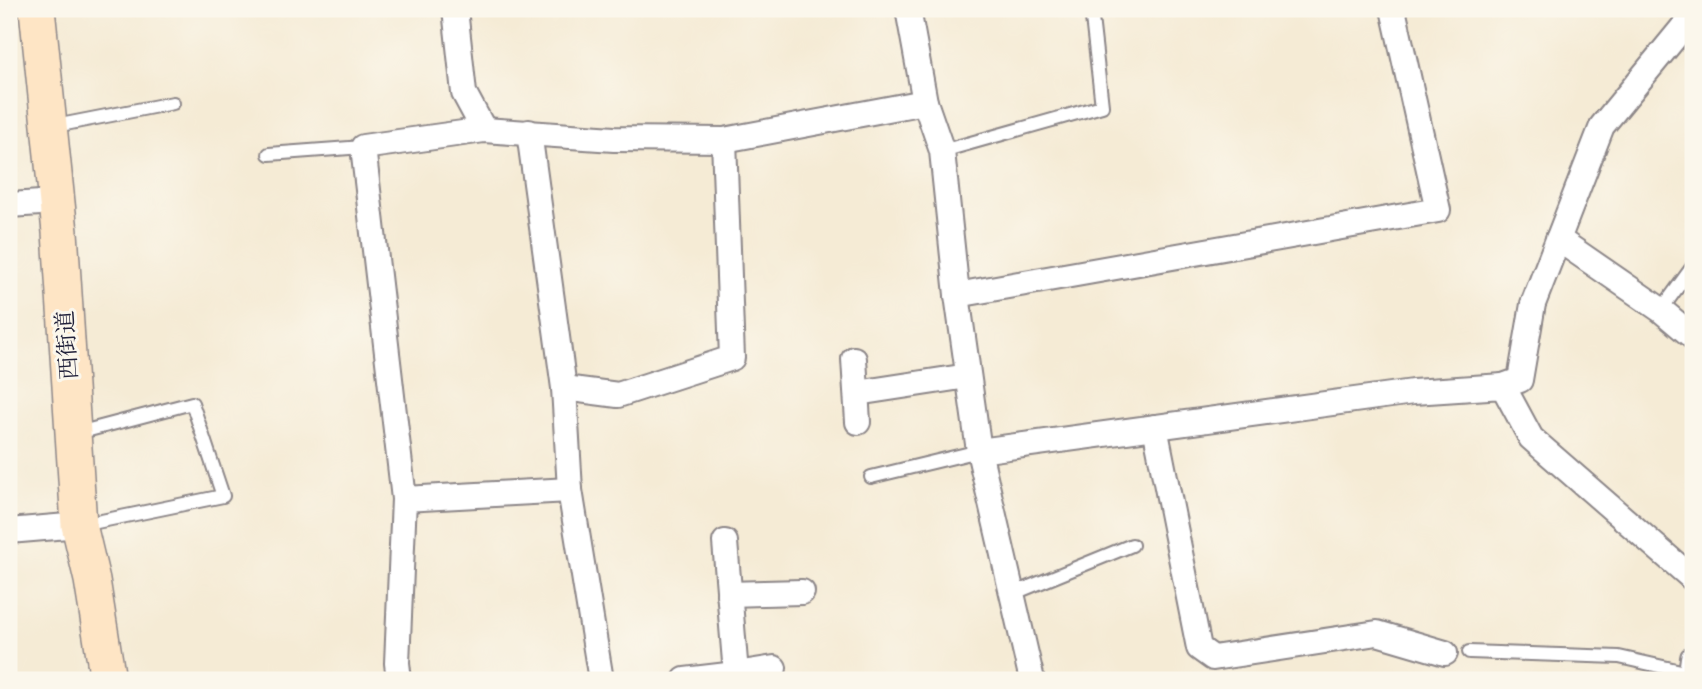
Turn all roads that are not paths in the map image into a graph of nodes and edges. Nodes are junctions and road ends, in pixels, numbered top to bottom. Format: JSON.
{"nodes":[{"id":1,"x":37,"y":9,"type":"edge"},
{"id":2,"x":456,"y":9,"type":"edge"},
{"id":3,"x":908,"y":9,"type":"edge"},
{"id":4,"x":1091,"y":9,"type":"edge"},
{"id":5,"x":1393,"y":9,"type":"edge"},
{"id":6,"x":1693,"y":15,"type":"edge"},
{"id":7,"x":925,"y":102,"type":"junction"},
{"id":8,"x":173,"y":103,"type":"dead end"},
{"id":9,"x":49,"y":127,"type":"junction"},
{"id":10,"x":484,"y":130,"type":"junction"},
{"id":11,"x":529,"y":132,"type":"junction"},
{"id":12,"x":724,"y":140,"type":"junction"},
{"id":13,"x":363,"y":147,"type":"junction"},
{"id":14,"x":942,"y":151,"type":"junction"},
{"id":15,"x":269,"y":154,"type":"dead end"},
{"id":16,"x":57,"y":202,"type":"junction"},
{"id":17,"x":9,"y":205,"type":"edge"},
{"id":18,"x":1558,"y":239,"type":"junction"},
{"id":19,"x":1693,"y":266,"type":"edge"},
{"id":20,"x":957,"y":295,"type":"junction"},
{"id":21,"x":1661,"y":310,"type":"junction"},
{"id":22,"x":1693,"y":337,"type":"edge"},
{"id":23,"x":854,"y":359,"type":"dead end"},
{"id":24,"x":968,"y":376,"type":"junction"},
{"id":25,"x":1503,"y":386,"type":"junction"},
{"id":26,"x":564,"y":388,"type":"junction"},
{"id":27,"x":856,"y":393,"type":"junction"},
{"id":28,"x":858,"y":422,"type":"dead end"},
{"id":29,"x":1155,"y":427,"type":"junction"},
{"id":30,"x":74,"y":434,"type":"junction"},
{"id":31,"x":979,"y":450,"type":"junction"},
{"id":32,"x":871,"y":477,"type":"dead end"},
{"id":33,"x":570,"y":490,"type":"junction"},
{"id":34,"x":404,"y":499,"type":"junction"},
{"id":35,"x":79,"y":525,"type":"junction"},
{"id":36,"x":9,"y":531,"type":"edge"},
{"id":37,"x":725,"y":542,"type":"dead end"},
{"id":38,"x":1132,"y":545,"type":"dead end"},
{"id":39,"x":1693,"y":579,"type":"edge"},
{"id":40,"x":802,"y":592,"type":"dead end"},
{"id":41,"x":729,"y":594,"type":"junction"},
{"id":42,"x":1012,"y":594,"type":"junction"},
{"id":43,"x":1457,"y":652,"type":"joint"},
{"id":44,"x":774,"y":668,"type":"dead end"},
{"id":45,"x":1691,"y":670,"type":"edge"},
{"id":46,"x":736,"y":674,"type":"junction"},
{"id":47,"x":107,"y":680,"type":"edge"},
{"id":48,"x":399,"y":680,"type":"edge"},
{"id":49,"x":601,"y":680,"type":"edge"},
{"id":50,"x":685,"y":680,"type":"edge"},
{"id":51,"x":1032,"y":680,"type":"edge"}],
"edges":[{"from":1,"to":9,"type":"main road","name":"西街道"},
{"from":2,"to":10,"type":"street"},
{"from":3,"to":7,"type":"street"},
{"from":4,"to":14,"type":"lane"},
{"from":5,"to":20,"type":"street"},
{"from":6,"to":18,"type":"street"},
{"from":7,"to":12,"type":"street"},
{"from":7,"to":14,"type":"street"},
{"from":8,"to":9,"type":"lane"},
{"from":9,"to":16,"type":"main road","name":"西街道"},
{"from":10,"to":11,"type":"street"},
{"from":10,"to":13,"type":"street"},
{"from":11,"to":12,"type":"street"},
{"from":11,"to":26,"type":"street"},
{"from":12,"to":26,"type":"street"},
{"from":13,"to":15,"type":"lane"},
{"from":13,"to":34,"type":"street"},
{"from":14,"to":20,"type":"street"},
{"from":16,"to":17,"type":"street"},
{"from":16,"to":30,"type":"main road","name":"西街道"},
{"from":18,"to":21,"type":"street"},
{"from":18,"to":25,"type":"street"},
{"from":19,"to":21,"type":"lane"},
{"from":20,"to":24,"type":"street"},
{"from":21,"to":22,"type":"street"},
{"from":23,"to":27,"type":"street"},
{"from":24,"to":27,"type":"street"},
{"from":24,"to":31,"type":"street"},
{"from":25,"to":29,"type":"street"},
{"from":25,"to":39,"type":"street"},
{"from":26,"to":33,"type":"street"},
{"from":27,"to":28,"type":"street"},
{"from":29,"to":31,"type":"street"},
{"from":29,"to":43,"type":"street"},
{"from":30,"to":35,"type":"main road","name":"西街道"},
{"from":30,"to":35,"type":"lane"},
{"from":31,"to":32,"type":"lane"},
{"from":31,"to":42,"type":"street"},
{"from":33,"to":34,"type":"street"},
{"from":33,"to":49,"type":"street"},
{"from":34,"to":48,"type":"street"},
{"from":35,"to":36,"type":"street"},
{"from":35,"to":47,"type":"main road","name":"西街道"},
{"from":37,"to":41,"type":"street"},
{"from":38,"to":42,"type":"lane"},
{"from":40,"to":41,"type":"street"},
{"from":41,"to":46,"type":"street"},
{"from":42,"to":51,"type":"street"},
{"from":43,"to":45,"type":"lane"},
{"from":44,"to":46,"type":"street"},
{"from":46,"to":50,"type":"street"}]}
